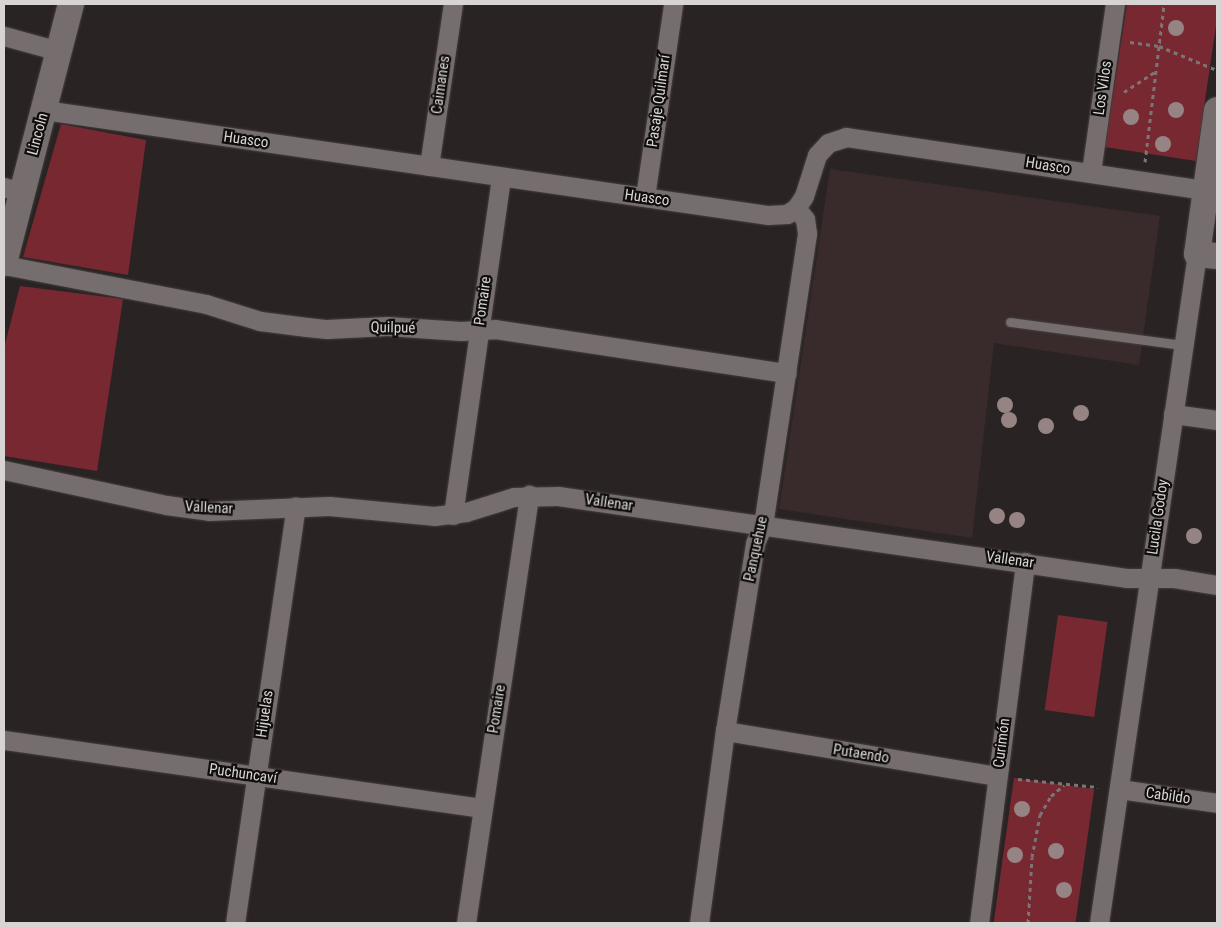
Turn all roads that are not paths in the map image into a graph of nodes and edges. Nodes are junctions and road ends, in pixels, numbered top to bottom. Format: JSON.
{"nodes":[{"id":1,"x":71,"y":4,"type":"edge"},
{"id":2,"x":453,"y":4,"type":"edge"},
{"id":3,"x":673,"y":4,"type":"edge"},
{"id":4,"x":1115,"y":4,"type":"edge"},
{"id":5,"x":4,"y":36,"type":"edge"},
{"id":6,"x":59,"y":51,"type":"junction"},
{"id":7,"x":44,"y":110,"type":"junction"},
{"id":8,"x":1217,"y":110,"type":"edge"},
{"id":9,"x":429,"y":166,"type":"junction"},
{"id":10,"x":1091,"y":172,"type":"junction"},
{"id":11,"x":501,"y":177,"type":"junction"},
{"id":12,"x":13,"y":190,"type":"edge"},
{"id":13,"x":1206,"y":190,"type":"junction"},
{"id":14,"x":645,"y":197,"type":"junction"},
{"id":15,"x":796,"y":208,"type":"junction"},
{"id":16,"x":1207,"y":255,"type":"edge"},
{"id":17,"x":4,"y":264,"type":"edge"},
{"id":18,"x":1010,"y":322,"type":"dead end"},
{"id":19,"x":479,"y":330,"type":"junction"},
{"id":20,"x":1183,"y":345,"type":"junction"},
{"id":21,"x":787,"y":373,"type":"junction"},
{"id":22,"x":1174,"y":414,"type":"junction"},
{"id":23,"x":1217,"y":420,"type":"edge"},
{"id":24,"x":4,"y":470,"type":"edge"},
{"id":25,"x":529,"y":496,"type":"junction"},
{"id":26,"x":296,"y":506,"type":"junction"},
{"id":27,"x":453,"y":515,"type":"junction"},
{"id":28,"x":763,"y":525,"type":"junction"},
{"id":29,"x":1025,"y":562,"type":"junction"},
{"id":30,"x":1150,"y":578,"type":"junction"},
{"id":31,"x":1217,"y":585,"type":"edge"},
{"id":32,"x":725,"y":731,"type":"junction"},
{"id":33,"x":4,"y":740,"type":"edge"},
{"id":34,"x":256,"y":776,"type":"junction"},
{"id":35,"x":997,"y":776,"type":"junction"},
{"id":36,"x":1119,"y":789,"type":"junction"},
{"id":37,"x":1217,"y":803,"type":"edge"},
{"id":38,"x":482,"y":808,"type":"junction"},
{"id":39,"x":235,"y":923,"type":"edge"},
{"id":40,"x":466,"y":923,"type":"edge"},
{"id":41,"x":699,"y":923,"type":"edge"},
{"id":42,"x":978,"y":923,"type":"edge"},
{"id":43,"x":1099,"y":923,"type":"edge"}],
"edges":[{"from":1,"to":6,"type":"street","name":"Lincoln"},
{"from":2,"to":9,"type":"street","name":"Caimanes"},
{"from":3,"to":14,"type":"street","name":"Pasaje Quilmarí"},
{"from":4,"to":10,"type":"street","name":"Los Vilos"},
{"from":5,"to":6,"type":"street"},
{"from":6,"to":7,"type":"street","name":"Lincoln"},
{"from":7,"to":9,"type":"street","name":"Huasco"},
{"from":7,"to":12,"type":"street","name":"Lincoln"},
{"from":8,"to":13,"type":"street","name":"Lucila Godoy"},
{"from":9,"to":11,"type":"street","name":"Huasco"},
{"from":10,"to":13,"type":"street","name":"Huasco"},
{"from":10,"to":15,"type":"street","name":"Huasco"},
{"from":11,"to":14,"type":"street","name":"Huasco"},
{"from":11,"to":19,"type":"street","name":"Pomaire"},
{"from":12,"to":17,"type":"street","name":"Lincoln"},
{"from":13,"to":16,"type":"street","name":"Lucila Godoy"},
{"from":14,"to":15,"type":"street","name":"Huasco"},
{"from":15,"to":21,"type":"street","name":"Panquehue"},
{"from":16,"to":20,"type":"street","name":"Lucila Godoy"},
{"from":17,"to":19,"type":"street","name":"Quilpué"},
{"from":18,"to":20,"type":"lane"},
{"from":19,"to":21,"type":"street","name":"Quilpué"},
{"from":19,"to":27,"type":"street","name":"Pomaire"},
{"from":20,"to":22,"type":"street","name":"Lucila Godoy"},
{"from":21,"to":28,"type":"street","name":"Panquehue"},
{"from":22,"to":23,"type":"street"},
{"from":22,"to":30,"type":"street","name":"Lucila Godoy"},
{"from":24,"to":26,"type":"street","name":"Vallenar"},
{"from":25,"to":27,"type":"street","name":"Vallenar"},
{"from":25,"to":28,"type":"street","name":"Vallenar"},
{"from":25,"to":38,"type":"street","name":"Pomaire"},
{"from":26,"to":27,"type":"street","name":"Vallenar"},
{"from":26,"to":34,"type":"street","name":"Hijuelas"},
{"from":28,"to":29,"type":"street","name":"Vallenar"},
{"from":28,"to":32,"type":"street","name":"Panquehue"},
{"from":29,"to":30,"type":"street","name":"Vallenar"},
{"from":29,"to":35,"type":"street","name":"Curimón"},
{"from":30,"to":31,"type":"street","name":"Vallenar"},
{"from":30,"to":36,"type":"street","name":"Lucila Godoy"},
{"from":32,"to":35,"type":"street","name":"Putaendo"},
{"from":32,"to":41,"type":"street","name":"Panquehue"},
{"from":33,"to":34,"type":"street","name":"Puchuncaví"},
{"from":34,"to":38,"type":"street","name":"Puchuncaví"},
{"from":34,"to":39,"type":"street","name":"Hijuelas"},
{"from":35,"to":42,"type":"street","name":"Curimón"},
{"from":36,"to":37,"type":"street","name":"Cabildo"},
{"from":36,"to":43,"type":"street","name":"Lucila Godoy"},
{"from":38,"to":40,"type":"street","name":"Pomaire"}]}
